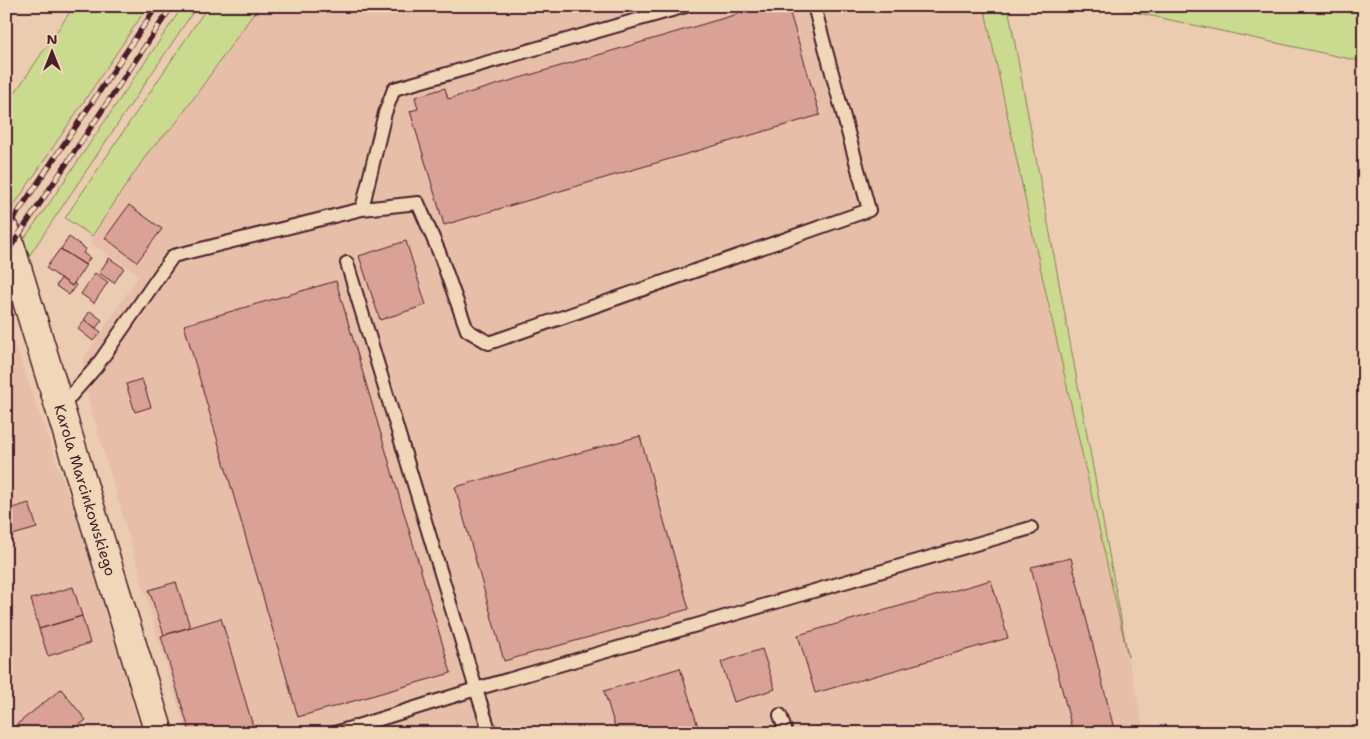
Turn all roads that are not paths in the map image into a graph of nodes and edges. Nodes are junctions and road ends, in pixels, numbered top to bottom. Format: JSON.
{"nodes":[{"id":1,"x":686,"y":6,"type":"edge"},
{"id":2,"x":814,"y":6,"type":"edge"},
{"id":3,"x":362,"y":209,"type":"junction"},
{"id":4,"x":8,"y":240,"type":"edge"},
{"id":5,"x":347,"y":263,"type":"dead end"},
{"id":6,"x":60,"y":408,"type":"junction"},
{"id":7,"x":1031,"y":528,"type":"dead end"},
{"id":8,"x":476,"y":689,"type":"junction"},
{"id":9,"x":780,"y":715,"type":"dead end"},
{"id":10,"x":159,"y":733,"type":"edge"},
{"id":11,"x":335,"y":733,"type":"edge"},
{"id":12,"x":490,"y":733,"type":"edge"},
{"id":13,"x":786,"y":733,"type":"edge"}],
"edges":[{"from":1,"to":3,"type":"lane"},
{"from":2,"to":3,"type":"lane"},
{"from":3,"to":6,"type":"lane"},
{"from":4,"to":6,"type":"street","name":"Karola Marcinkowskiego"},
{"from":5,"to":8,"type":"lane"},
{"from":6,"to":10,"type":"street","name":"Karola Marcinkowskiego"},
{"from":7,"to":8,"type":"lane"},
{"from":8,"to":11,"type":"lane"},
{"from":8,"to":12,"type":"lane"},
{"from":9,"to":13,"type":"lane"}]}
